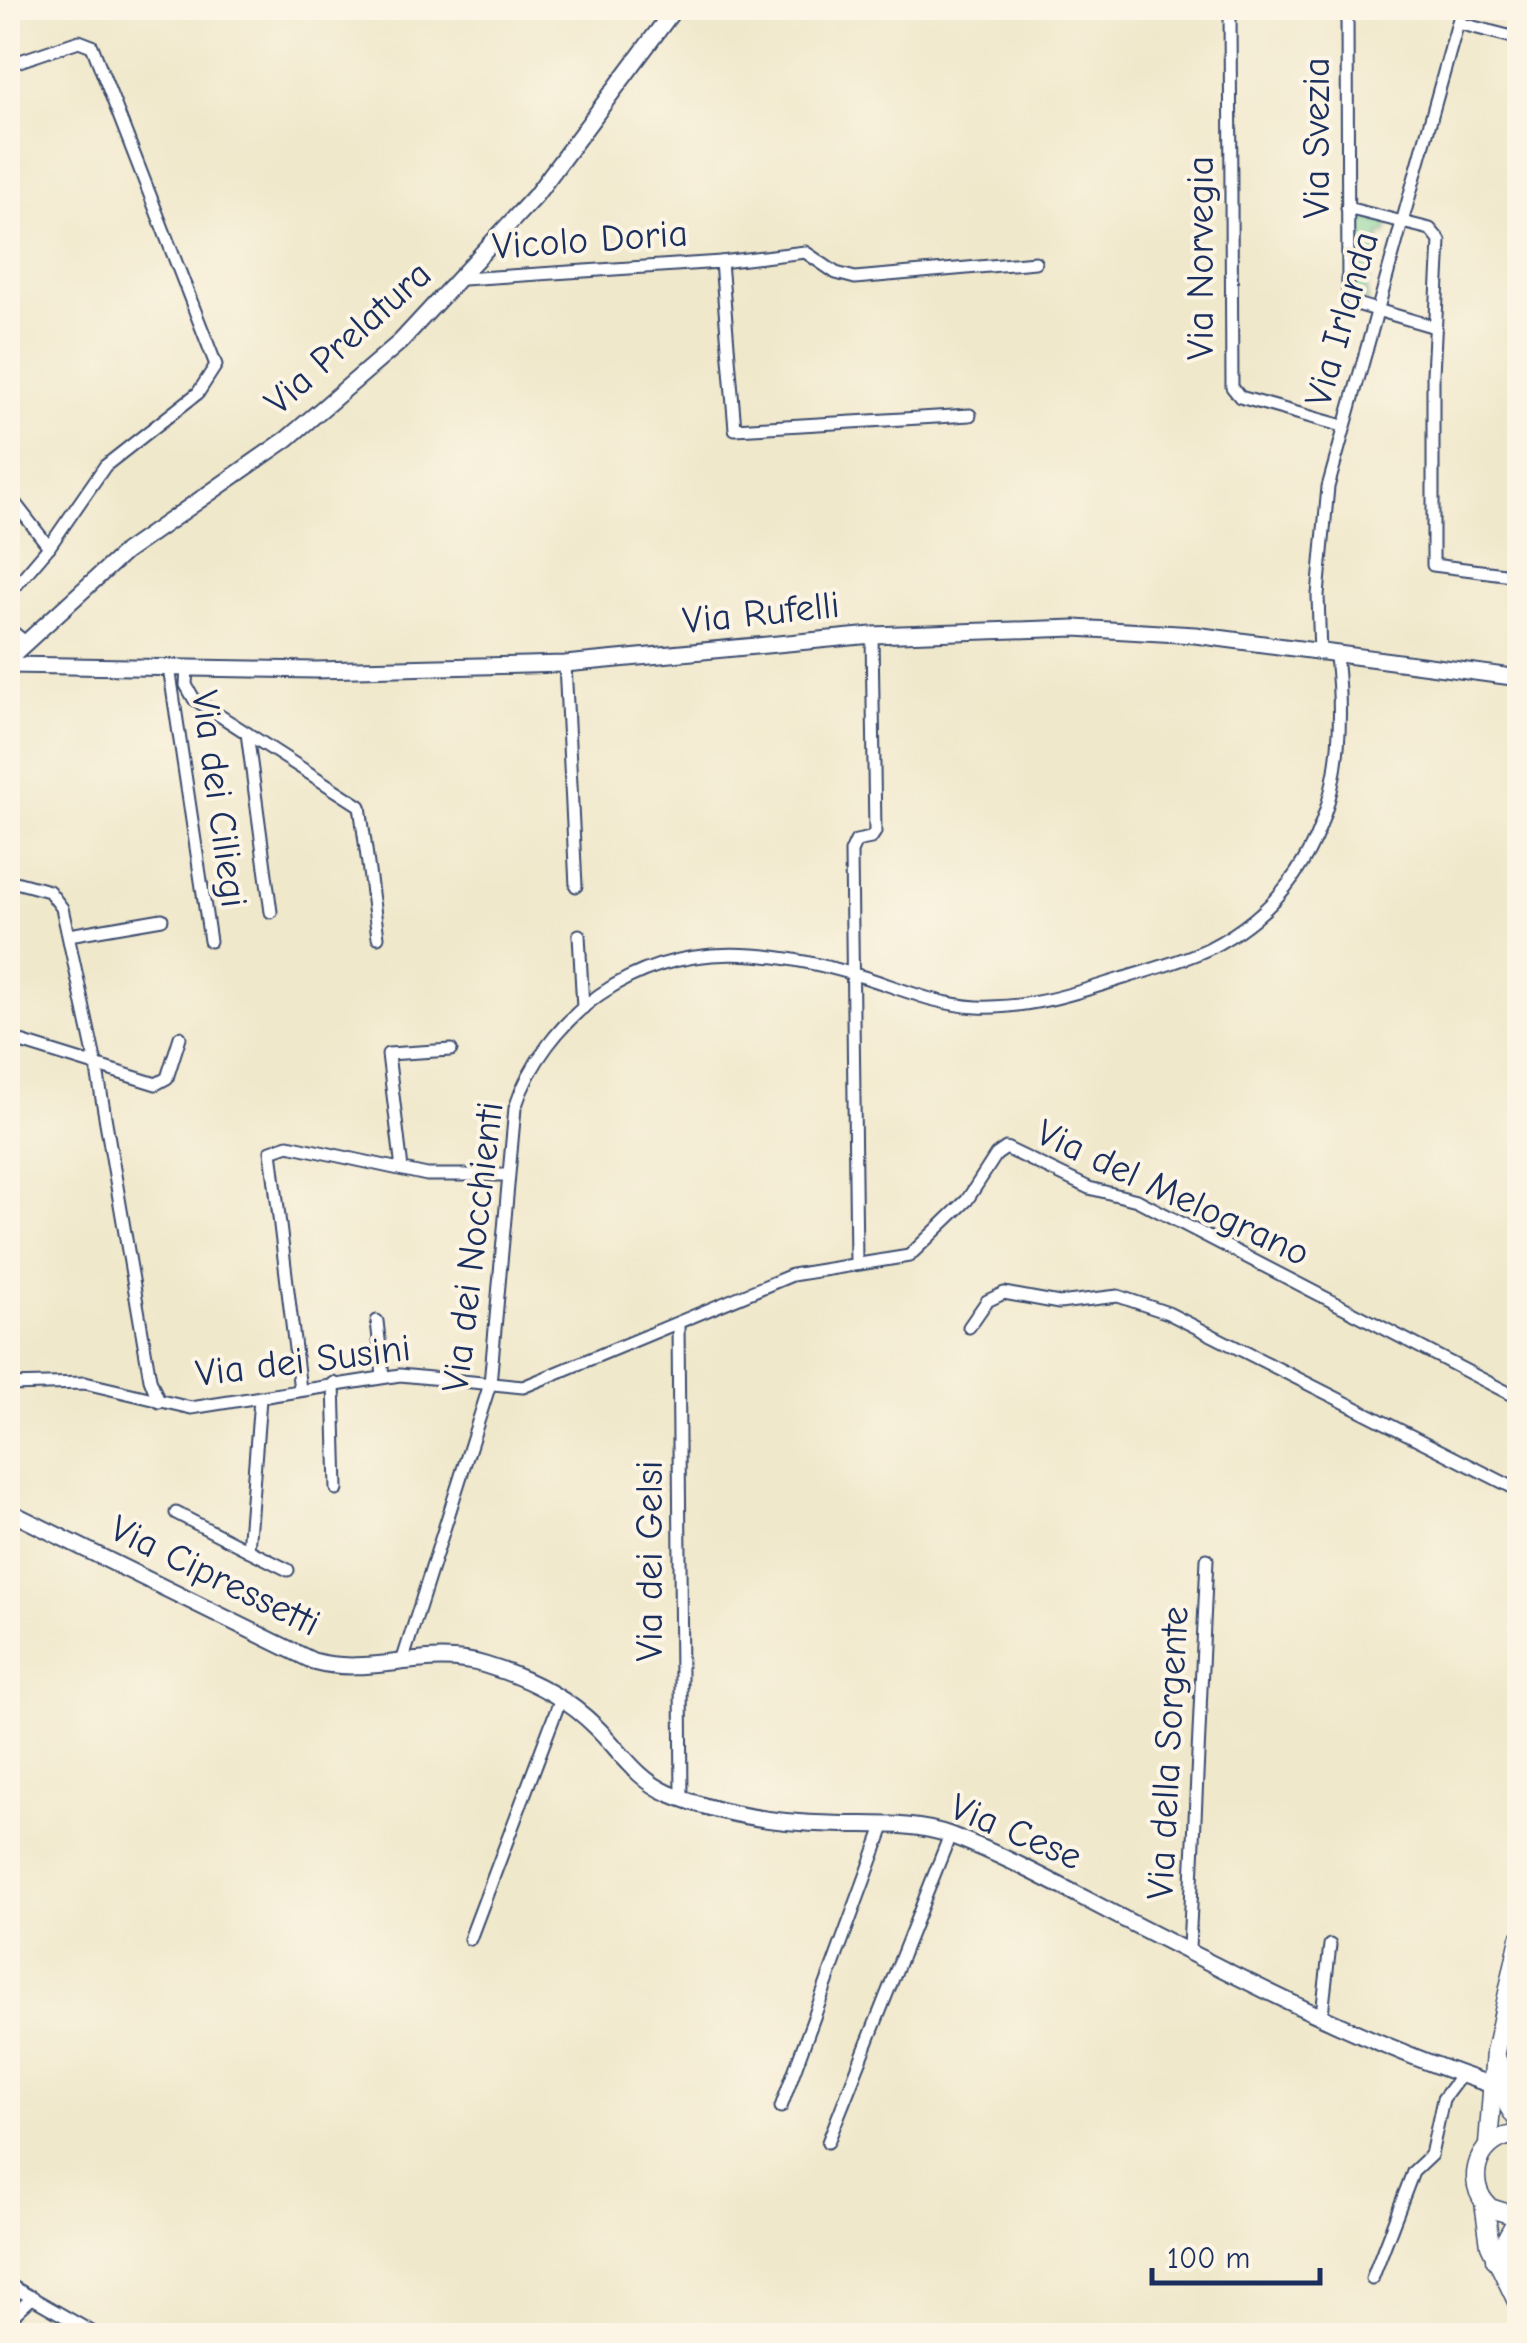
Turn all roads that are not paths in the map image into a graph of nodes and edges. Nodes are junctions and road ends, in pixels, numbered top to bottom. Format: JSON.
{"nodes":[{"id":1,"x":675,"y":8,"type":"edge"},
{"id":2,"x":1230,"y":8,"type":"edge"},
{"id":3,"x":1347,"y":8,"type":"edge"},
{"id":4,"x":1462,"y":8,"type":"edge"},
{"id":5,"x":1458,"y":23,"type":"junction"},
{"id":6,"x":1520,"y":39,"type":"edge"},
{"id":7,"x":8,"y":64,"type":"edge"},
{"id":8,"x":1347,"y":208,"type":"junction"},
{"id":9,"x":1401,"y":222,"type":"junction"},
{"id":10,"x":721,"y":262,"type":"junction"},
{"id":11,"x":1035,"y":262,"type":"dead end"},
{"id":12,"x":463,"y":279,"type":"junction"},
{"id":13,"x":1376,"y":310,"type":"junction"},
{"id":14,"x":1435,"y":327,"type":"junction"},
{"id":15,"x":970,"y":414,"type":"dead end"},
{"id":16,"x":1343,"y":426,"type":"junction"},
{"id":17,"x":8,"y":494,"type":"edge"},
{"id":18,"x":49,"y":547,"type":"junction"},
{"id":19,"x":1520,"y":576,"type":"edge"},
{"id":20,"x":8,"y":594,"type":"edge"},
{"id":21,"x":8,"y":628,"type":"edge"},
{"id":22,"x":872,"y":634,"type":"junction"},
{"id":23,"x":25,"y":642,"type":"junction"},
{"id":24,"x":1328,"y":655,"type":"junction"},
{"id":25,"x":8,"y":662,"type":"edge"},
{"id":26,"x":565,"y":664,"type":"junction"},
{"id":27,"x":169,"y":667,"type":"junction"},
{"id":28,"x":187,"y":667,"type":"junction"},
{"id":29,"x":1520,"y":678,"type":"edge"},
{"id":30,"x":247,"y":733,"type":"junction"},
{"id":31,"x":8,"y":880,"type":"edge"},
{"id":32,"x":576,"y":886,"type":"dead end"},
{"id":33,"x":271,"y":912,"type":"dead end"},
{"id":34,"x":162,"y":919,"type":"dead end"},
{"id":35,"x":69,"y":935,"type":"junction"},
{"id":36,"x":579,"y":935,"type":"dead end"},
{"id":37,"x":378,"y":937,"type":"dead end"},
{"id":38,"x":210,"y":940,"type":"dead end"},
{"id":39,"x":851,"y":974,"type":"junction"},
{"id":40,"x":583,"y":1008,"type":"junction"},
{"id":41,"x":180,"y":1037,"type":"dead end"},
{"id":42,"x":8,"y":1038,"type":"edge"},
{"id":43,"x":452,"y":1050,"type":"dead end"},
{"id":44,"x":96,"y":1064,"type":"junction"},
{"id":45,"x":402,"y":1170,"type":"junction"},
{"id":46,"x":506,"y":1175,"type":"junction"},
{"id":47,"x":856,"y":1262,"type":"junction"},
{"id":48,"x":377,"y":1321,"type":"dead end"},
{"id":49,"x":678,"y":1324,"type":"junction"},
{"id":50,"x":969,"y":1327,"type":"dead end"},
{"id":51,"x":146,"y":1351,"type":"junction"},
{"id":52,"x":383,"y":1376,"type":"junction"},
{"id":53,"x":334,"y":1383,"type":"junction"},
{"id":54,"x":490,"y":1384,"type":"junction"},
{"id":55,"x":8,"y":1385,"type":"edge"},
{"id":56,"x":300,"y":1390,"type":"junction"},
{"id":57,"x":138,"y":1392,"type":"junction"},
{"id":58,"x":260,"y":1398,"type":"junction"},
{"id":59,"x":1520,"y":1399,"type":"edge"},
{"id":60,"x":159,"y":1402,"type":"junction"},
{"id":61,"x":337,"y":1489,"type":"dead end"},
{"id":62,"x":1520,"y":1491,"type":"edge"},
{"id":63,"x":8,"y":1512,"type":"edge"},
{"id":64,"x":176,"y":1513,"type":"dead end"},
{"id":65,"x":248,"y":1550,"type":"junction"},
{"id":66,"x":1207,"y":1559,"type":"dead end"},
{"id":67,"x":288,"y":1570,"type":"dead end"},
{"id":68,"x":402,"y":1658,"type":"junction"},
{"id":69,"x":561,"y":1698,"type":"junction"},
{"id":70,"x":682,"y":1798,"type":"junction"},
{"id":71,"x":885,"y":1824,"type":"junction"},
{"id":72,"x":950,"y":1836,"type":"junction"},
{"id":73,"x":1520,"y":1938,"type":"edge"},
{"id":74,"x":470,"y":1939,"type":"dead end"},
{"id":75,"x":1330,"y":1944,"type":"dead end"},
{"id":76,"x":1189,"y":1949,"type":"junction"},
{"id":77,"x":1322,"y":2014,"type":"junction"},
{"id":78,"x":1495,"y":2052,"type":"junction"},
{"id":79,"x":1461,"y":2075,"type":"junction"},
{"id":80,"x":1492,"y":2085,"type":"junction"},
{"id":81,"x":781,"y":2107,"type":"dead end"},
{"id":82,"x":1520,"y":2124,"type":"edge"},
{"id":83,"x":1520,"y":2135,"type":"edge"},
{"id":84,"x":828,"y":2142,"type":"dead end"},
{"id":85,"x":1488,"y":2145,"type":"junction"},
{"id":86,"x":1484,"y":2202,"type":"junction"},
{"id":87,"x":1520,"y":2213,"type":"edge"},
{"id":88,"x":1496,"y":2259,"type":"junction"},
{"id":89,"x":1372,"y":2279,"type":"dead end"},
{"id":90,"x":8,"y":2284,"type":"edge"},
{"id":91,"x":33,"y":2297,"type":"junction"},
{"id":92,"x":1520,"y":2308,"type":"edge"},
{"id":93,"x":8,"y":2320,"type":"edge"},
{"id":94,"x":99,"y":2336,"type":"edge"}],
"edges":[{"from":1,"to":12,"type":"street","name":"Via Prelatura"},
{"from":2,"to":16,"type":"street","name":"Via Norvegia"},
{"from":3,"to":8,"type":"street","name":"Via Svezia"},
{"from":4,"to":5,"type":"street","name":"Via Irlanda"},
{"from":5,"to":6,"type":"street"},
{"from":5,"to":9,"type":"street","name":"Via Irlanda"},
{"from":7,"to":18,"type":"street"},
{"from":8,"to":9,"type":"street"},
{"from":8,"to":13,"type":"street","name":"Via Svezia"},
{"from":9,"to":13,"type":"street","name":"Via Irlanda"},
{"from":9,"to":14,"type":"street"},
{"from":10,"to":11,"type":"street","name":"Vicolo Doria"},
{"from":10,"to":12,"type":"street","name":"Vicolo Doria"},
{"from":10,"to":15,"type":"street","name":"Vicolo Doria"},
{"from":12,"to":23,"type":"street","name":"Via Prelatura"},
{"from":13,"to":14,"type":"street"},
{"from":13,"to":16,"type":"street","name":"Via Irlanda"},
{"from":14,"to":19,"type":"street"},
{"from":16,"to":24,"type":"street","name":"Via Irlanda"},
{"from":17,"to":18,"type":"street"},
{"from":18,"to":20,"type":"street"},
{"from":21,"to":23,"type":"street"},
{"from":22,"to":24,"type":"street","name":"Via Rufelli"},
{"from":22,"to":26,"type":"street","name":"Via Rufelli"},
{"from":22,"to":39,"type":"street"},
{"from":23,"to":25,"type":"street","name":"Via Prelatura"},
{"from":24,"to":29,"type":"street","name":"Via Rufelli"},
{"from":24,"to":39,"type":"street","name":"Via dei Nocchienti"},
{"from":25,"to":27,"type":"street","name":"Via Rufelli"},
{"from":26,"to":28,"type":"street","name":"Via Rufelli"},
{"from":26,"to":32,"type":"street"},
{"from":27,"to":28,"type":"street","name":"Via Rufelli"},
{"from":27,"to":38,"type":"street","name":"Via dei Ciliegi"},
{"from":28,"to":30,"type":"street"},
{"from":30,"to":33,"type":"street"},
{"from":30,"to":37,"type":"street"},
{"from":31,"to":35,"type":"street"},
{"from":34,"to":35,"type":"street"},
{"from":35,"to":44,"type":"street"},
{"from":36,"to":40,"type":"street"},
{"from":39,"to":40,"type":"street","name":"Via dei Nocchienti"},
{"from":39,"to":47,"type":"street"},
{"from":40,"to":46,"type":"street","name":"Via dei Nocchienti"},
{"from":41,"to":44,"type":"street"},
{"from":42,"to":44,"type":"street"},
{"from":43,"to":45,"type":"street"},
{"from":44,"to":51,"type":"street"},
{"from":45,"to":46,"type":"street"},
{"from":45,"to":56,"type":"street"},
{"from":46,"to":54,"type":"street","name":"Via dei Nocchienti"},
{"from":47,"to":49,"type":"street","name":"Via del Melograno"},
{"from":47,"to":59,"type":"street","name":"Via del Melograno"},
{"from":48,"to":52,"type":"street"},
{"from":49,"to":54,"type":"street","name":"Via del Melograno"},
{"from":49,"to":70,"type":"street","name":"Via dei Gelsi"},
{"from":50,"to":62,"type":"street"},
{"from":51,"to":57,"type":"street"},
{"from":51,"to":60,"type":"street"},
{"from":52,"to":53,"type":"street","name":"Via dei Susini"},
{"from":52,"to":54,"type":"street","name":"Via dei Susini"},
{"from":53,"to":56,"type":"street","name":"Via dei Susini"},
{"from":53,"to":61,"type":"street"},
{"from":54,"to":68,"type":"street","name":"Via dei Nocchienti"},
{"from":55,"to":57,"type":"street","name":"Via dei Susini"},
{"from":56,"to":58,"type":"street","name":"Via dei Susini"},
{"from":57,"to":60,"type":"street","name":"Via dei Susini"},
{"from":58,"to":60,"type":"street","name":"Via dei Susini"},
{"from":58,"to":65,"type":"street"},
{"from":63,"to":68,"type":"street","name":"Via Cipressetti"},
{"from":64,"to":65,"type":"street"},
{"from":65,"to":67,"type":"street"},
{"from":66,"to":76,"type":"street","name":"Via della Sorgente"},
{"from":68,"to":69,"type":"street","name":"Via Cese"},
{"from":69,"to":70,"type":"street","name":"Via Cese"},
{"from":69,"to":74,"type":"street"},
{"from":70,"to":71,"type":"street","name":"Via Cese"},
{"from":71,"to":72,"type":"street","name":"Via Cese"},
{"from":71,"to":81,"type":"street"},
{"from":72,"to":76,"type":"street","name":"Via Cese"},
{"from":72,"to":84,"type":"street"},
{"from":73,"to":78,"type":"main road"},
{"from":75,"to":77,"type":"street"},
{"from":76,"to":77,"type":"street","name":"Via Cese"},
{"from":77,"to":79,"type":"street","name":"Via Cese"},
{"from":78,"to":80,"type":"main road"},
{"from":78,"to":82,"type":"main road"},
{"from":79,"to":80,"type":"street","name":"Via Cese"},
{"from":79,"to":89,"type":"street"},
{"from":80,"to":85,"type":"main road"},
{"from":83,"to":85,"type":"main road"},
{"from":85,"to":86,"type":"main road"},
{"from":86,"to":87,"type":"main road"},
{"from":86,"to":88,"type":"main road"},
{"from":87,"to":88,"type":"main road"},
{"from":88,"to":92,"type":"main road"},
{"from":90,"to":91,"type":"street"},
{"from":91,"to":93,"type":"street"},
{"from":91,"to":94,"type":"street"}]}
